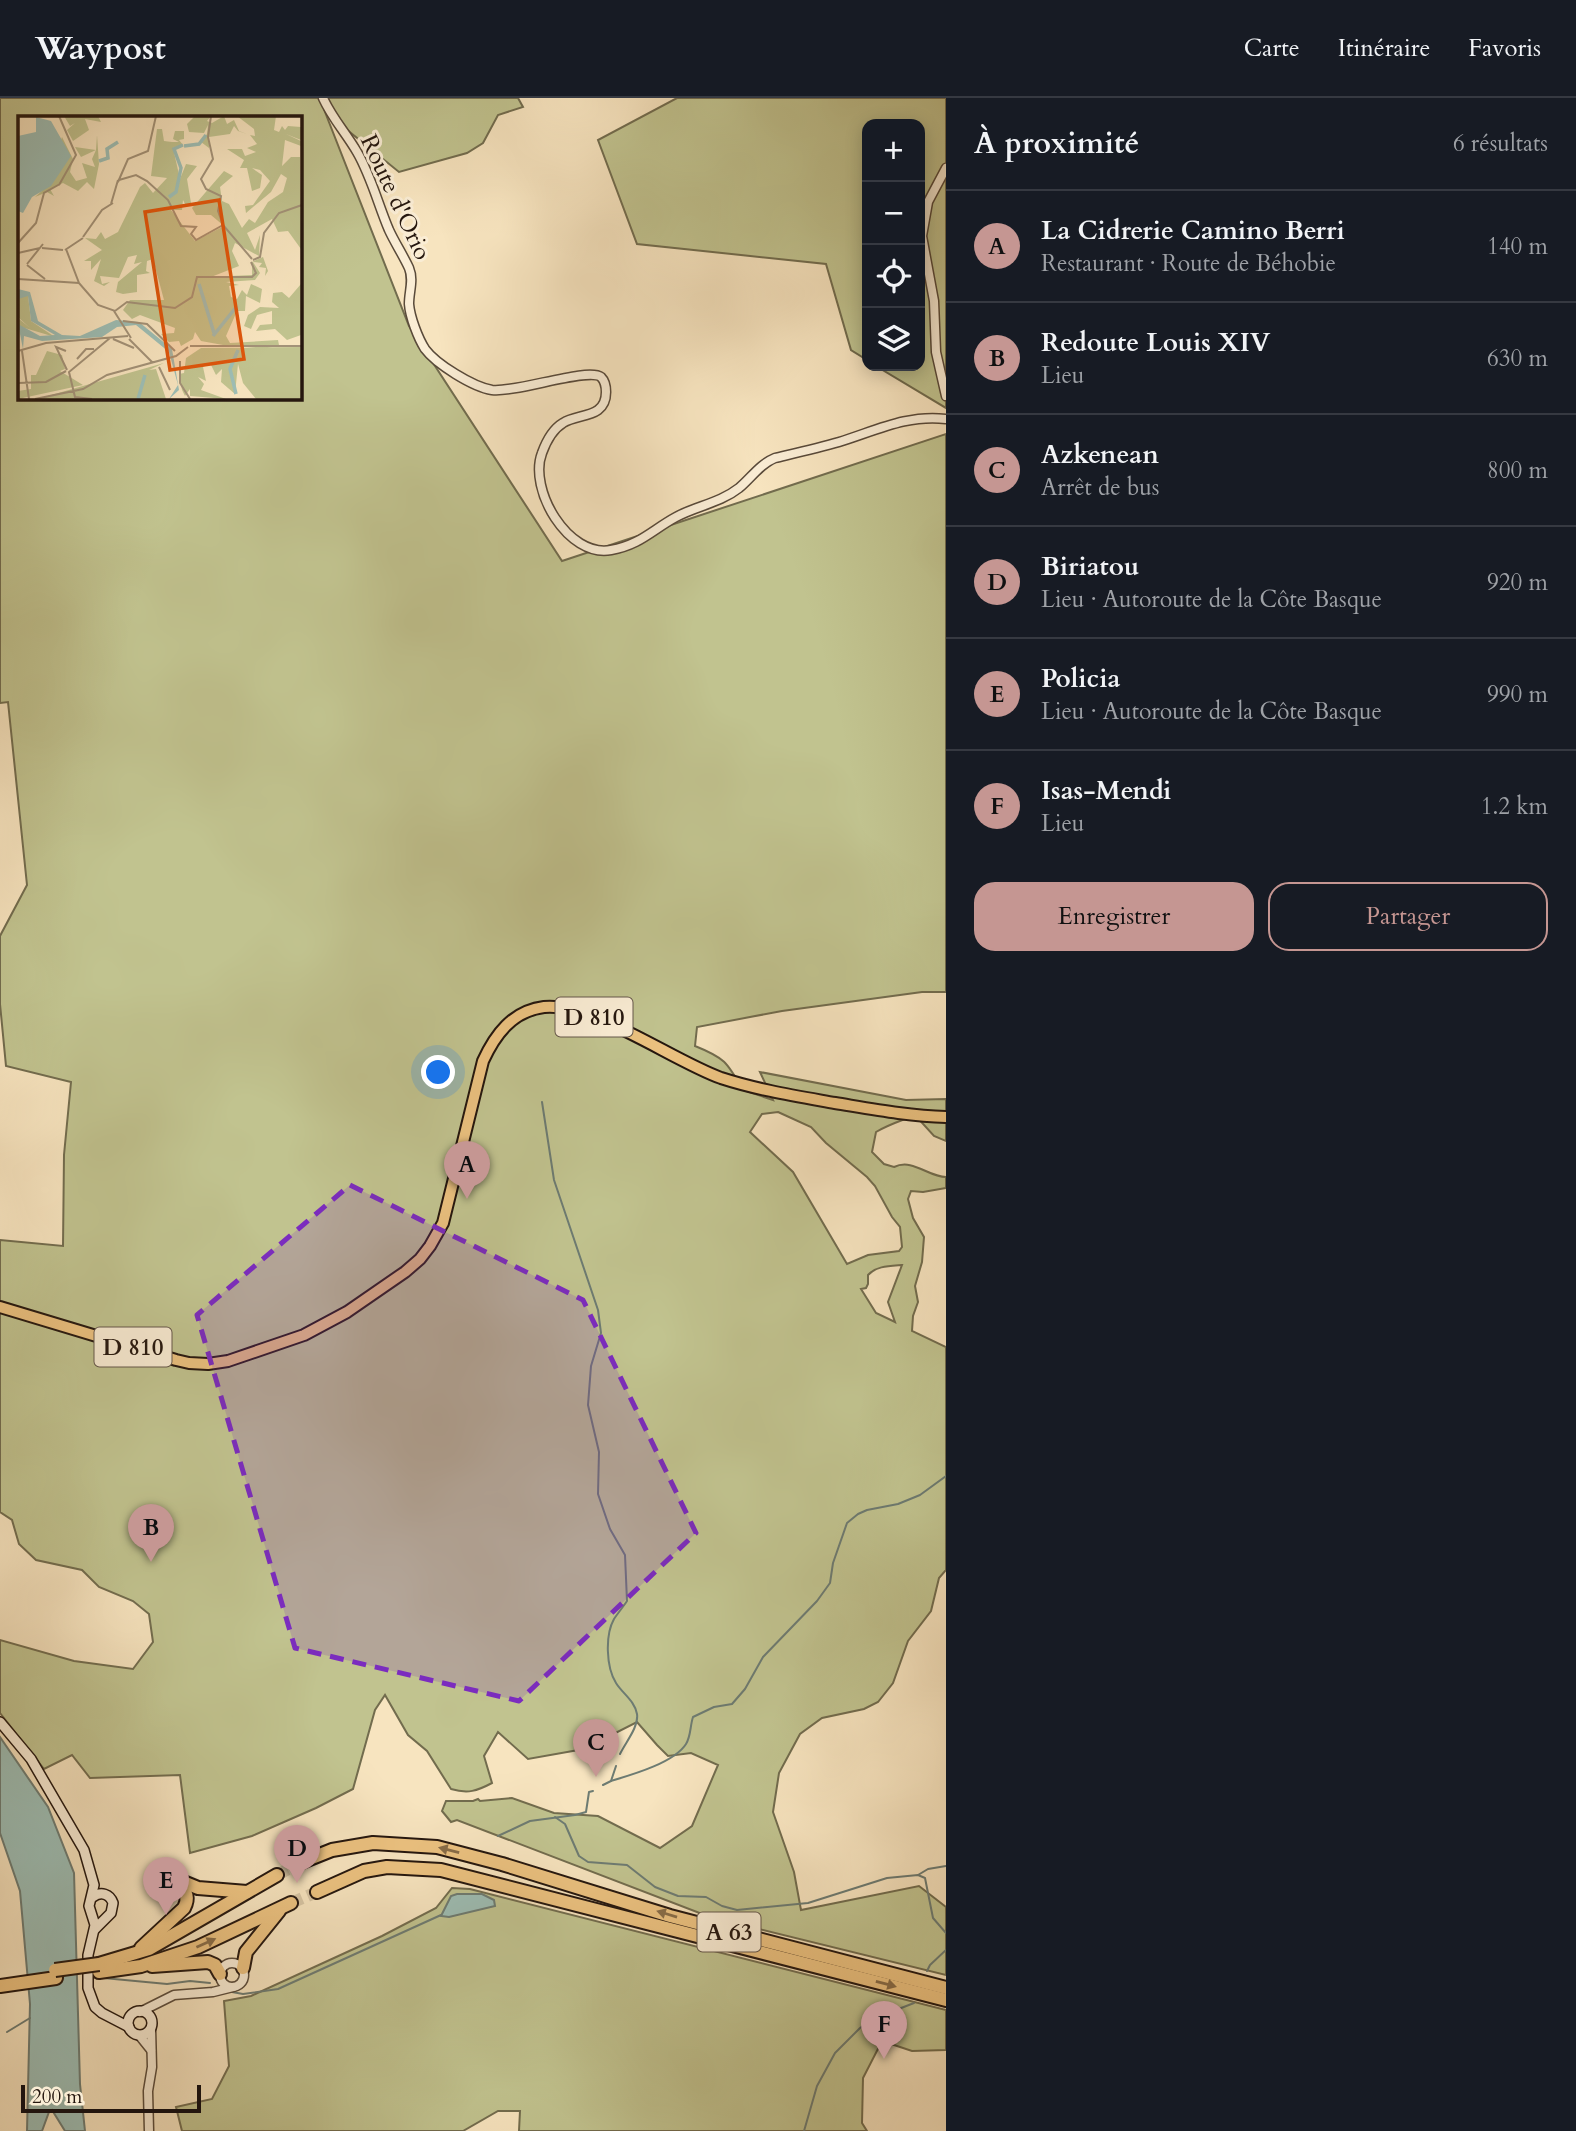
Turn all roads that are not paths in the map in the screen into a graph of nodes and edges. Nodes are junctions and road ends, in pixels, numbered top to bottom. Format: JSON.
{"nodes":[{"id":1,"x":323,"y":98,"type":"edge"},
{"id":2,"x":946,"y":168,"type":"edge"},
{"id":3,"x":946,"y":396,"type":"edge"},
{"id":4,"x":946,"y":419,"type":"edge"},
{"id":5,"x":946,"y":1118,"type":"edge"},
{"id":6,"x":0,"y":1307,"type":"edge"},
{"id":7,"x":0,"y":1722,"type":"edge"},
{"id":8,"x":302,"y":1862,"type":"tunnel mouth"},
{"id":9,"x":278,"y":1875,"type":"tunnel mouth"},
{"id":10,"x":94,"y":1880,"type":"junction"},
{"id":11,"x":247,"y":1892,"type":"junction"},
{"id":12,"x":317,"y":1892,"type":"tunnel mouth"},
{"id":13,"x":104,"y":1894,"type":"junction"},
{"id":14,"x":93,"y":1897,"type":"junction"},
{"id":15,"x":93,"y":1914,"type":"junction"},
{"id":16,"x":106,"y":1917,"type":"junction"},
{"id":17,"x":95,"y":1929,"type":"junction"},
{"id":18,"x":137,"y":1961,"type":"junction"},
{"id":19,"x":243,"y":1968,"type":"junction"},
{"id":20,"x":220,"y":1975,"type":"junction"},
{"id":21,"x":3,"y":1982,"type":"edge"},
{"id":22,"x":233,"y":1987,"type":"junction"},
{"id":23,"x":946,"y":1988,"type":"edge"},
{"id":24,"x":206,"y":1993,"type":"junction"},
{"id":25,"x":946,"y":2000,"type":"edge"},
{"id":26,"x":156,"y":2003,"type":"junction"},
{"id":27,"x":140,"y":2012,"type":"junction"},
{"id":28,"x":111,"y":2017,"type":"junction"},
{"id":29,"x":131,"y":2017,"type":"junction"},
{"id":30,"x":150,"y":2018,"type":"junction"},
{"id":31,"x":129,"y":2027,"type":"junction"},
{"id":32,"x":151,"y":2028,"type":"junction"},
{"id":33,"x":139,"y":2035,"type":"junction"},
{"id":34,"x":151,"y":2050,"type":"junction"},
{"id":35,"x":149,"y":2131,"type":"edge"}],
"edges":[{"from":1,"to":4,"type":"street","name":"Route d'Orio"},
{"from":2,"to":3,"type":"street"},
{"from":5,"to":6,"type":"main road","number":"D 810"},
{"from":7,"to":10,"type":"main road"},
{"from":23,"to":8,"type":"highway","number":"A 63","one_way":true},
{"from":9,"to":11,"type":"highway"},
{"from":10,"to":13,"type":"main road"},
{"from":10,"to":14,"type":"main road"},
{"from":11,"to":18,"type":"highway"},
{"from":11,"to":18,"type":"highway"},
{"from":12,"to":25,"type":"highway","number":"A 63","one_way":true},
{"from":13,"to":14,"type":"main road"},
{"from":13,"to":16,"type":"main road"},
{"from":14,"to":15,"type":"main road"},
{"from":15,"to":16,"type":"main road"},
{"from":15,"to":17,"type":"main road"},
{"from":16,"to":17,"type":"main road"},
{"from":17,"to":28,"type":"main road"},
{"from":18,"to":19,"type":"highway","one_way":true},
{"from":18,"to":20,"type":"highway"},
{"from":18,"to":21,"type":"highway","bridge":true},
{"from":19,"to":20,"type":"street"},
{"from":19,"to":22,"type":"street"},
{"from":20,"to":22,"type":"street"},
{"from":20,"to":24,"type":"street"},
{"from":22,"to":24,"type":"street"},
{"from":24,"to":26,"type":"street"},
{"from":26,"to":27,"type":"street"},
{"from":26,"to":30,"type":"street"},
{"from":27,"to":29,"type":"main road"},
{"from":27,"to":30,"type":"main road"},
{"from":28,"to":29,"type":"main road"},
{"from":28,"to":31,"type":"main road"},
{"from":29,"to":31,"type":"main road"},
{"from":30,"to":32,"type":"main road"},
{"from":31,"to":33,"type":"main road"},
{"from":32,"to":33,"type":"main road"},
{"from":32,"to":34,"type":"street"},
{"from":33,"to":34,"type":"street"},
{"from":34,"to":35,"type":"street"}]}
